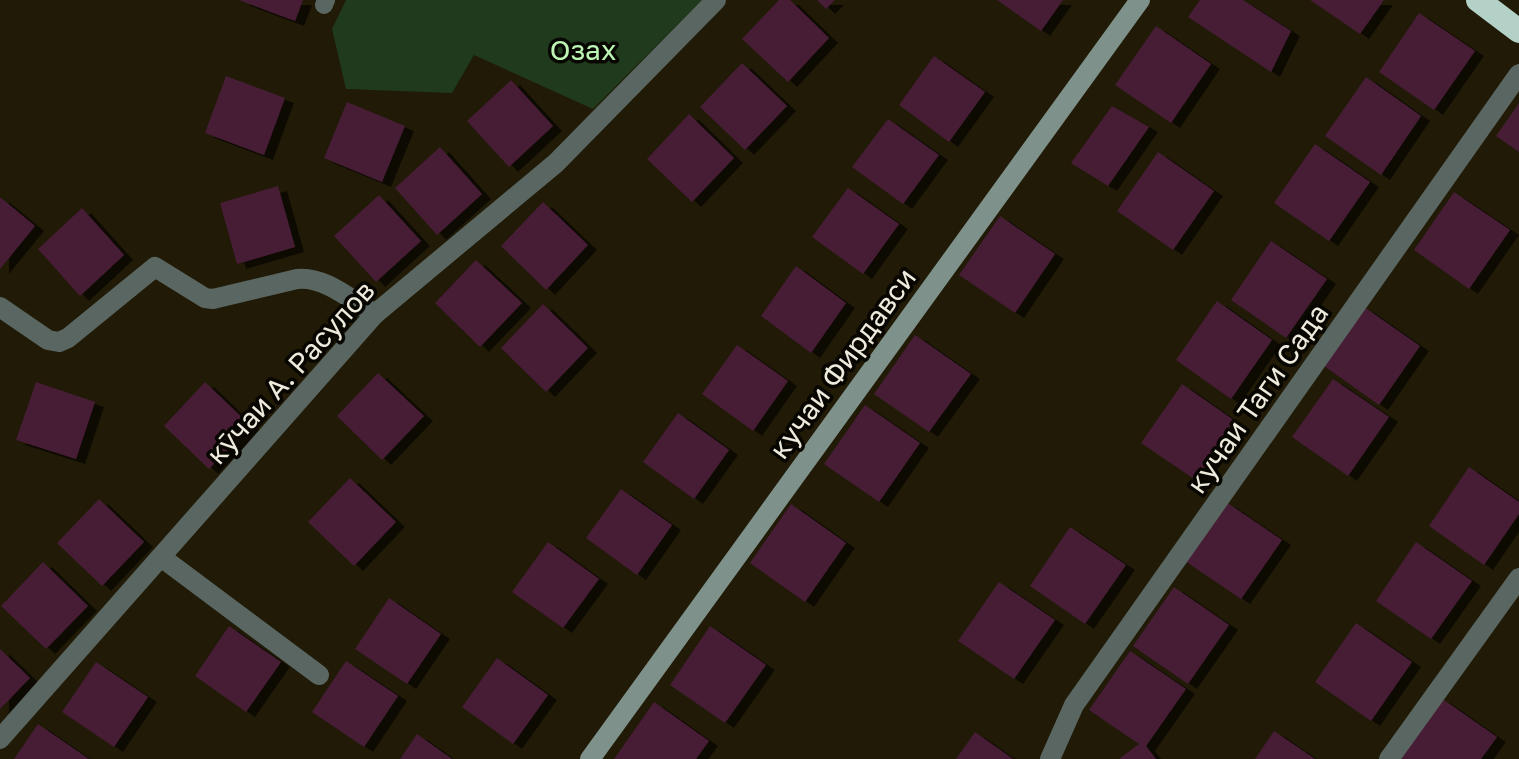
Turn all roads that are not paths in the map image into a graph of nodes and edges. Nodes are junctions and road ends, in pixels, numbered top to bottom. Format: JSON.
{"nodes":[{"id":1,"x":716,"y":0,"type":"edge"},
{"id":2,"x":1140,"y":0,"type":"edge"},
{"id":3,"x":1478,"y":0,"type":"edge"},
{"id":4,"x":1519,"y":31,"type":"edge"},
{"id":5,"x":1519,"y":74,"type":"edge"},
{"id":6,"x":0,"y":307,"type":"edge"},
{"id":7,"x":375,"y":314,"type":"junction"},
{"id":8,"x":161,"y":557,"type":"junction"},
{"id":9,"x":1519,"y":578,"type":"edge"},
{"id":10,"x":319,"y":675,"type":"dead end"},
{"id":11,"x":0,"y":739,"type":"edge"},
{"id":12,"x":590,"y":759,"type":"edge"},
{"id":13,"x":1050,"y":759,"type":"edge"},
{"id":14,"x":1389,"y":759,"type":"edge"}],
"edges":[{"from":1,"to":7,"type":"street","name":"кӯчаи А. Расулов"},
{"from":2,"to":12,"type":"street","name":"кучаи Фирдавси"},
{"from":3,"to":4,"type":"highway"},
{"from":5,"to":13,"type":"street","name":"кучаи Таги Сада"},
{"from":6,"to":7,"type":"street"},
{"from":7,"to":8,"type":"street","name":"кӯчаи А. Расулов"},
{"from":8,"to":10,"type":"street"},
{"from":8,"to":11,"type":"street","name":"кӯчаи А. Расулов"},
{"from":9,"to":14,"type":"street"}]}
